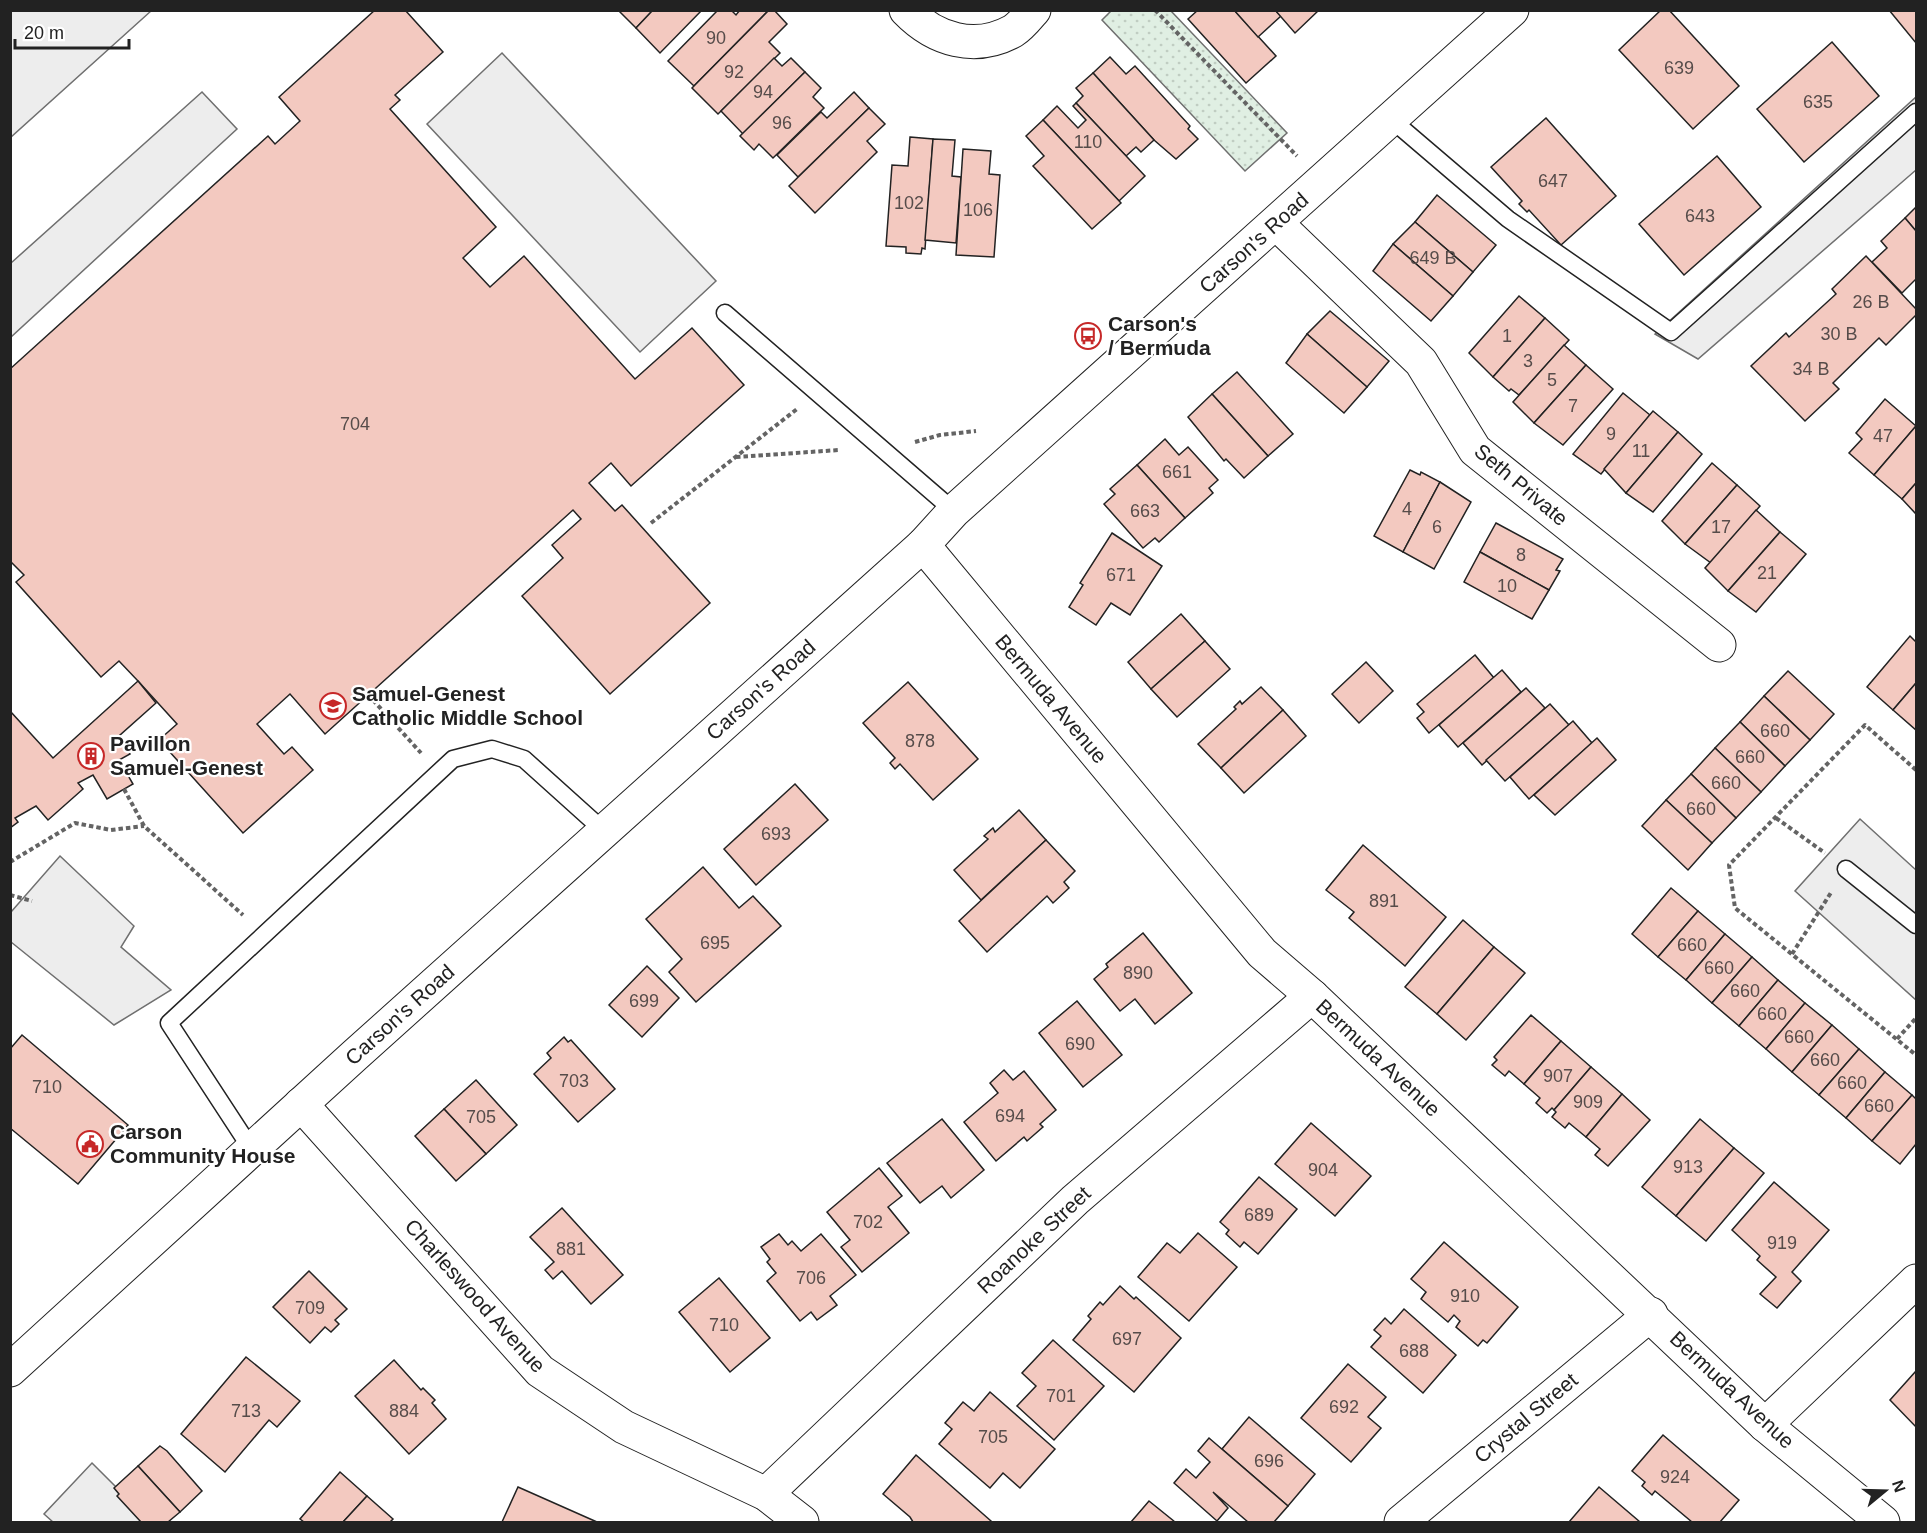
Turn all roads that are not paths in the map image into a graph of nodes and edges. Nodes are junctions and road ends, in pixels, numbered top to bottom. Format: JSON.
{"nodes":[{"id":1,"x":906,"y":10,"type":"edge"},
{"id":2,"x":1034,"y":10,"type":"edge"},
{"id":3,"x":1512,"y":10,"type":"edge"},
{"id":4,"x":1917,"y":112,"type":"edge"},
{"id":5,"x":1392,"y":120,"type":"junction"},
{"id":6,"x":1276,"y":223,"type":"junction"},
{"id":7,"x":725,"y":313,"type":"dead end"},
{"id":8,"x":954,"y":511,"type":"junction"},
{"id":9,"x":923,"y":545,"type":"junction"},
{"id":10,"x":1719,"y":645,"type":"dead end"},
{"id":11,"x":604,"y":831,"type":"junction"},
{"id":12,"x":1846,"y":868,"type":"road end"},
{"id":13,"x":1917,"y":925,"type":"edge"},
{"id":14,"x":1312,"y":996,"type":"junction"},
{"id":15,"x":301,"y":1104,"type":"junction"},
{"id":16,"x":252,"y":1150,"type":"junction"},
{"id":17,"x":1917,"y":1281,"type":"edge"},
{"id":18,"x":1650,"y":1314,"type":"junction"},
{"id":19,"x":10,"y":1370,"type":"edge"},
{"id":20,"x":1766,"y":1425,"type":"junction"},
{"id":21,"x":766,"y":1494,"type":"junction"},
{"id":22,"x":802,"y":1522,"type":"edge"},
{"id":23,"x":1401,"y":1522,"type":"edge"},
{"id":24,"x":1883,"y":1522,"type":"edge"}],
"edges":[{"from":1,"to":2,"type":"street"},
{"from":3,"to":5,"type":"street","name":"Carson's Road"},
{"from":4,"to":5,"type":"lane"},
{"from":5,"to":6,"type":"street","name":"Carson's Road"},
{"from":6,"to":8,"type":"street","name":"Carson's Road"},
{"from":6,"to":10,"type":"street","name":"Seth Private"},
{"from":7,"to":8,"type":"lane"},
{"from":8,"to":9,"type":"street","name":"Carson's Road"},
{"from":9,"to":11,"type":"street","name":"Carson's Road"},
{"from":9,"to":14,"type":"street","name":"Bermuda Avenue"},
{"from":11,"to":15,"type":"street","name":"Carson's Road"},
{"from":11,"to":16,"type":"lane"},
{"from":12,"to":13,"type":"lane"},
{"from":14,"to":18,"type":"street","name":"Bermuda Avenue"},
{"from":14,"to":21,"type":"street","name":"Roanoke Street"},
{"from":15,"to":16,"type":"street","name":"Carson's Road"},
{"from":15,"to":21,"type":"street","name":"Charleswood Avenue"},
{"from":16,"to":19,"type":"street","name":"Carson's Road"},
{"from":17,"to":20,"type":"street"},
{"from":18,"to":20,"type":"street","name":"Bermuda Avenue"},
{"from":18,"to":23,"type":"street","name":"Crystal Street"},
{"from":20,"to":24,"type":"street","name":"Bermuda Avenue"},
{"from":21,"to":22,"type":"street","name":"Charleswood Avenue"}]}
